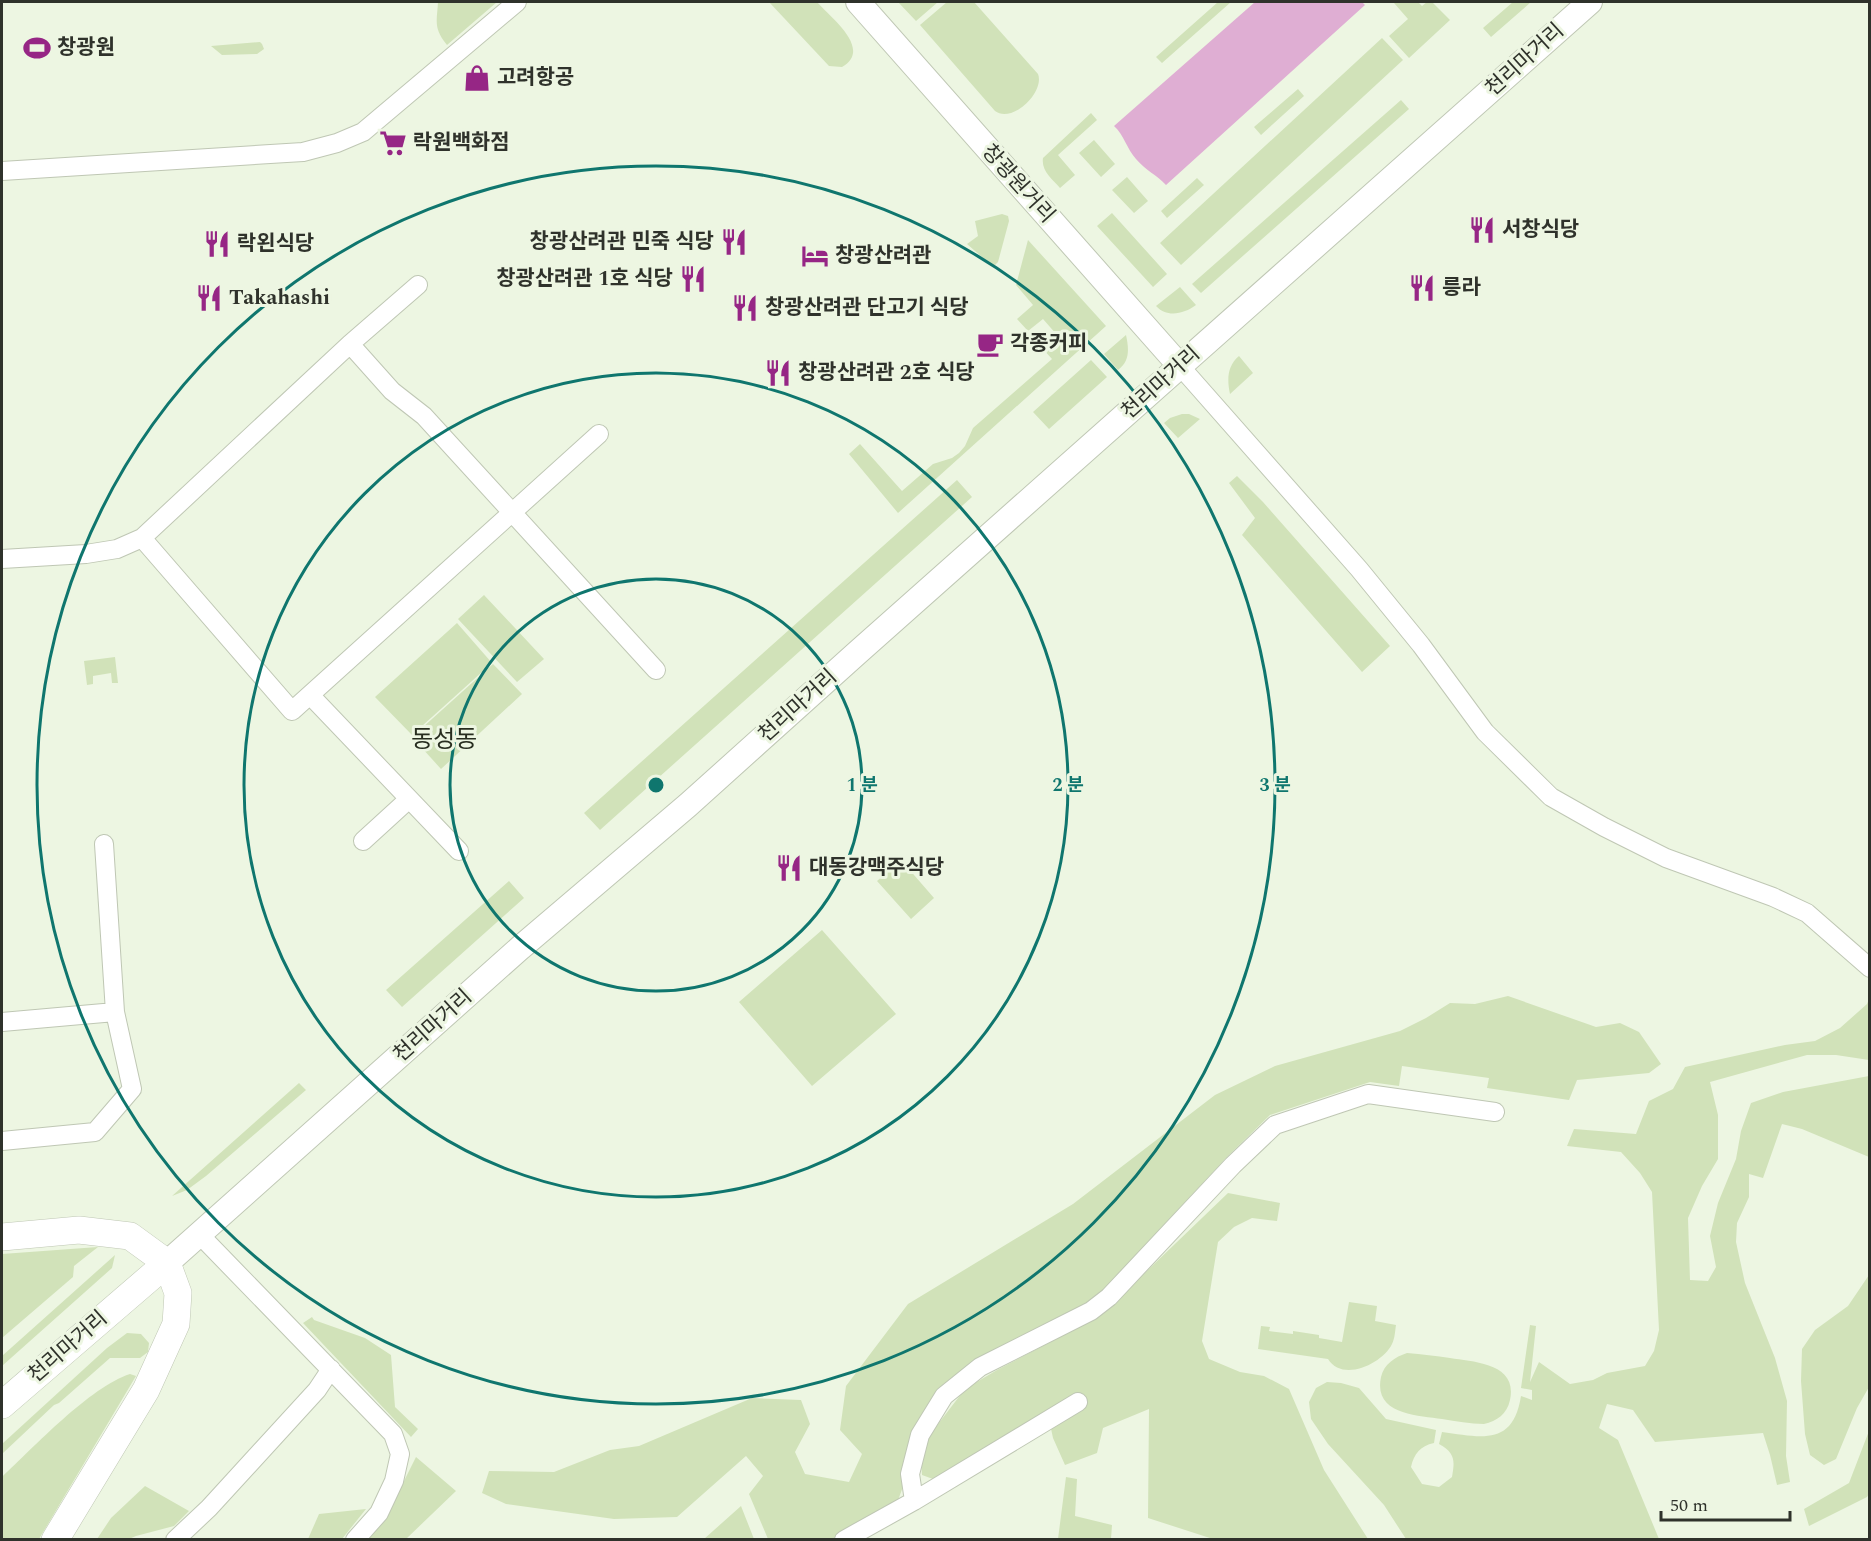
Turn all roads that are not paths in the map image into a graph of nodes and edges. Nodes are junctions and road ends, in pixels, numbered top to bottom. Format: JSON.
{"nodes":[{"id":1,"x":517,"y":2,"type":"edge"},
{"id":2,"x":858,"y":2,"type":"edge"},
{"id":3,"x":1590,"y":2,"type":"edge"},
{"id":4,"x":2,"y":171,"type":"edge"},
{"id":5,"x":418,"y":285,"type":"dead end"},
{"id":6,"x":350,"y":344,"type":"junction"},
{"id":7,"x":1180,"y":366,"type":"junction"},
{"id":8,"x":598,"y":434,"type":"dead end"},
{"id":9,"x":513,"y":512,"type":"junction"},
{"id":10,"x":142,"y":538,"type":"junction"},
{"id":11,"x":2,"y":559,"type":"edge"},
{"id":12,"x":656,"y":670,"type":"dead end"},
{"id":13,"x":310,"y":695,"type":"junction"},
{"id":14,"x":409,"y":799,"type":"junction"},
{"id":15,"x":363,"y":841,"type":"dead end"},
{"id":16,"x":104,"y":844,"type":"dead end"},
{"id":17,"x":459,"y":851,"type":"dead end"},
{"id":18,"x":1869,"y":968,"type":"edge"},
{"id":19,"x":115,"y":1012,"type":"junction"},
{"id":20,"x":2,"y":1022,"type":"edge"},
{"id":21,"x":1495,"y":1112,"type":"dead end"},
{"id":22,"x":2,"y":1141,"type":"edge"},
{"id":23,"x":200,"y":1235,"type":"junction"},
{"id":24,"x":2,"y":1237,"type":"edge"},
{"id":25,"x":167,"y":1263,"type":"junction"},
{"id":26,"x":331,"y":1369,"type":"junction"},
{"id":27,"x":1078,"y":1402,"type":"dead end"},
{"id":28,"x":2,"y":1405,"type":"edge"},
{"id":29,"x":914,"y":1501,"type":"junction"},
{"id":30,"x":55,"y":1539,"type":"edge"},
{"id":31,"x":175,"y":1539,"type":"edge"},
{"id":32,"x":355,"y":1539,"type":"edge"},
{"id":33,"x":844,"y":1539,"type":"edge"}],
"edges":[{"from":1,"to":4,"type":"street"},
{"from":2,"to":7,"type":"main road","name":"창광원거리"},
{"from":3,"to":7,"type":"main road","name":"천리마거리"},
{"from":5,"to":6,"type":"street"},
{"from":6,"to":9,"type":"street"},
{"from":6,"to":10,"type":"street"},
{"from":7,"to":18,"type":"street"},
{"from":7,"to":23,"type":"main road","name":"천리마거리"},
{"from":8,"to":9,"type":"street"},
{"from":9,"to":12,"type":"street"},
{"from":9,"to":13,"type":"street"},
{"from":10,"to":11,"type":"street"},
{"from":10,"to":13,"type":"street"},
{"from":13,"to":14,"type":"street"},
{"from":14,"to":15,"type":"street"},
{"from":14,"to":17,"type":"street"},
{"from":16,"to":19,"type":"street"},
{"from":19,"to":20,"type":"street"},
{"from":19,"to":22,"type":"street"},
{"from":21,"to":29,"type":"street"},
{"from":23,"to":25,"type":"main road","name":"천리마거리"},
{"from":23,"to":26,"type":"street"},
{"from":24,"to":25,"type":"highway"},
{"from":25,"to":28,"type":"highway","name":"천리마거리"},
{"from":25,"to":30,"type":"highway"},
{"from":26,"to":31,"type":"street"},
{"from":26,"to":32,"type":"street"},
{"from":27,"to":29,"type":"street"},
{"from":29,"to":33,"type":"street"}]}
